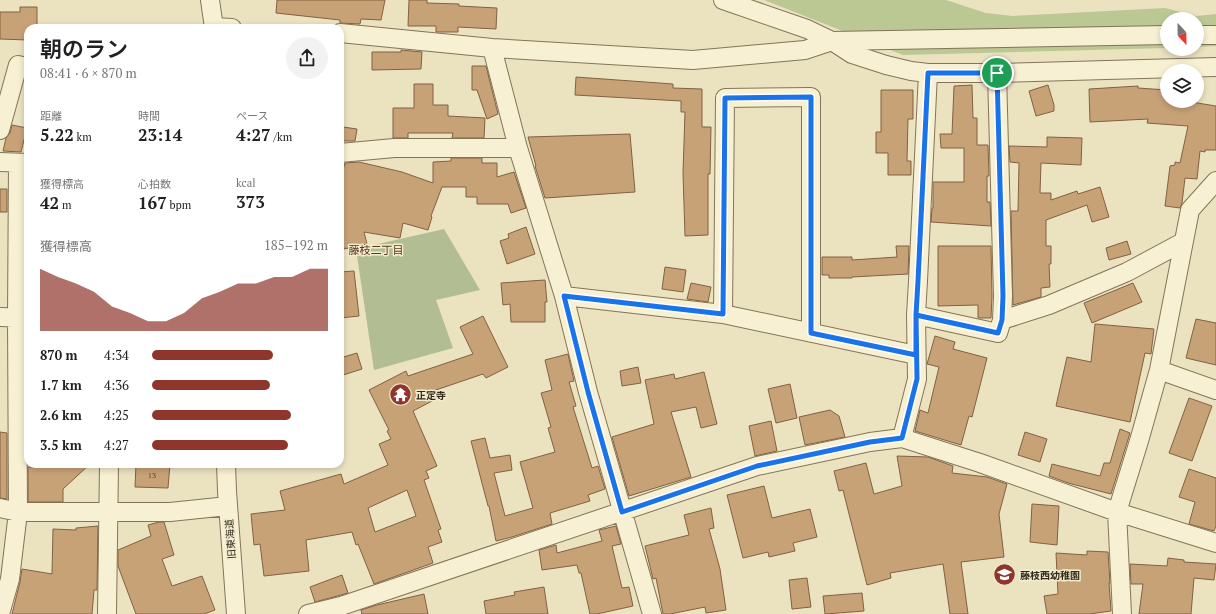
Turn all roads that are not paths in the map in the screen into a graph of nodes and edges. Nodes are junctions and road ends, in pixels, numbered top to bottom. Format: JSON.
{"nodes":[{"id":1,"x":210,"y":0,"type":"edge"},
{"id":2,"x":723,"y":0,"type":"edge"},
{"id":3,"x":213,"y":24,"type":"edge"},
{"id":4,"x":344,"y":33,"type":"edge"},
{"id":5,"x":1204,"y":35,"type":"edge"},
{"id":6,"x":1216,"y":35,"type":"edge"},
{"id":7,"x":1160,"y":36,"type":"edge"},
{"id":8,"x":832,"y":41,"type":"junction"},
{"id":9,"x":492,"y":48,"type":"junction"},
{"id":10,"x":24,"y":67,"type":"edge"},
{"id":11,"x":1216,"y":67,"type":"edge"},
{"id":12,"x":928,"y":73,"type":"junction"},
{"id":13,"x":997,"y":73,"type":"junction"},
{"id":14,"x":0,"y":130,"type":"edge"},
{"id":15,"x":518,"y":148,"type":"junction"},
{"id":16,"x":344,"y":153,"type":"edge"},
{"id":17,"x":0,"y":162,"type":"edge"},
{"id":18,"x":23,"y":163,"type":"edge"},
{"id":19,"x":1216,"y":181,"type":"edge"},
{"id":20,"x":1183,"y":242,"type":"junction"},
{"id":21,"x":564,"y":296,"type":"junction"},
{"id":22,"x":723,"y":314,"type":"junction"},
{"id":23,"x":916,"y":315,"type":"junction"},
{"id":24,"x":15,"y":318,"type":"edge"},
{"id":25,"x":1002,"y":320,"type":"junction"},
{"id":26,"x":811,"y":333,"type":"junction"},
{"id":27,"x":916,"y":355,"type":"junction"},
{"id":28,"x":1159,"y":370,"type":"junction"},
{"id":29,"x":1216,"y":390,"type":"edge"},
{"id":30,"x":902,"y":438,"type":"junction"},
{"id":31,"x":109,"y":468,"type":"edge"},
{"id":32,"x":226,"y":468,"type":"edge"},
{"id":33,"x":228,"y":506,"type":"junction"},
{"id":34,"x":0,"y":508,"type":"edge"},
{"id":35,"x":18,"y":512,"type":"junction"},
{"id":36,"x":107,"y":512,"type":"junction"},
{"id":37,"x":622,"y":512,"type":"junction"},
{"id":38,"x":1117,"y":512,"type":"junction"},
{"id":39,"x":1216,"y":543,"type":"edge"},
{"id":40,"x":0,"y":614,"type":"edge"},
{"id":41,"x":107,"y":614,"type":"edge"},
{"id":42,"x":236,"y":614,"type":"edge"},
{"id":43,"x":308,"y":614,"type":"edge"},
{"id":44,"x":652,"y":614,"type":"edge"},
{"id":45,"x":1122,"y":614,"type":"edge"}],
"edges":[{"from":1,"to":3,"type":"street"},
{"from":2,"to":8,"type":"street"},
{"from":4,"to":9,"type":"street"},
{"from":5,"to":6,"type":"street"},
{"from":7,"to":8,"type":"street"},
{"from":8,"to":9,"type":"street"},
{"from":8,"to":12,"type":"street"},
{"from":9,"to":15,"type":"street"},
{"from":10,"to":14,"type":"street"},
{"from":11,"to":13,"type":"street"},
{"from":12,"to":13,"type":"street"},
{"from":12,"to":23,"type":"street"},
{"from":13,"to":25,"type":"street"},
{"from":15,"to":16,"type":"street"},
{"from":15,"to":21,"type":"street"},
{"from":17,"to":18,"type":"street"},
{"from":18,"to":24,"type":"street"},
{"from":19,"to":20,"type":"street"},
{"from":20,"to":25,"type":"street"},
{"from":20,"to":28,"type":"street"},
{"from":21,"to":22,"type":"street"},
{"from":21,"to":37,"type":"street"},
{"from":22,"to":26,"type":"street"},
{"from":22,"to":26,"type":"street"},
{"from":23,"to":25,"type":"street"},
{"from":23,"to":27,"type":"street"},
{"from":24,"to":35,"type":"street"},
{"from":26,"to":27,"type":"street"},
{"from":27,"to":30,"type":"street"},
{"from":28,"to":29,"type":"street"},
{"from":28,"to":38,"type":"street"},
{"from":30,"to":37,"type":"street"},
{"from":30,"to":38,"type":"street"},
{"from":31,"to":36,"type":"street"},
{"from":32,"to":33,"type":"street","name":"旧東海道"},
{"from":33,"to":36,"type":"street"},
{"from":33,"to":42,"type":"street","name":"旧東海道"},
{"from":34,"to":35,"type":"street"},
{"from":35,"to":36,"type":"street"},
{"from":35,"to":40,"type":"street"},
{"from":36,"to":41,"type":"street"},
{"from":37,"to":43,"type":"street"},
{"from":37,"to":44,"type":"street"},
{"from":38,"to":39,"type":"street"},
{"from":38,"to":45,"type":"street"}]}
